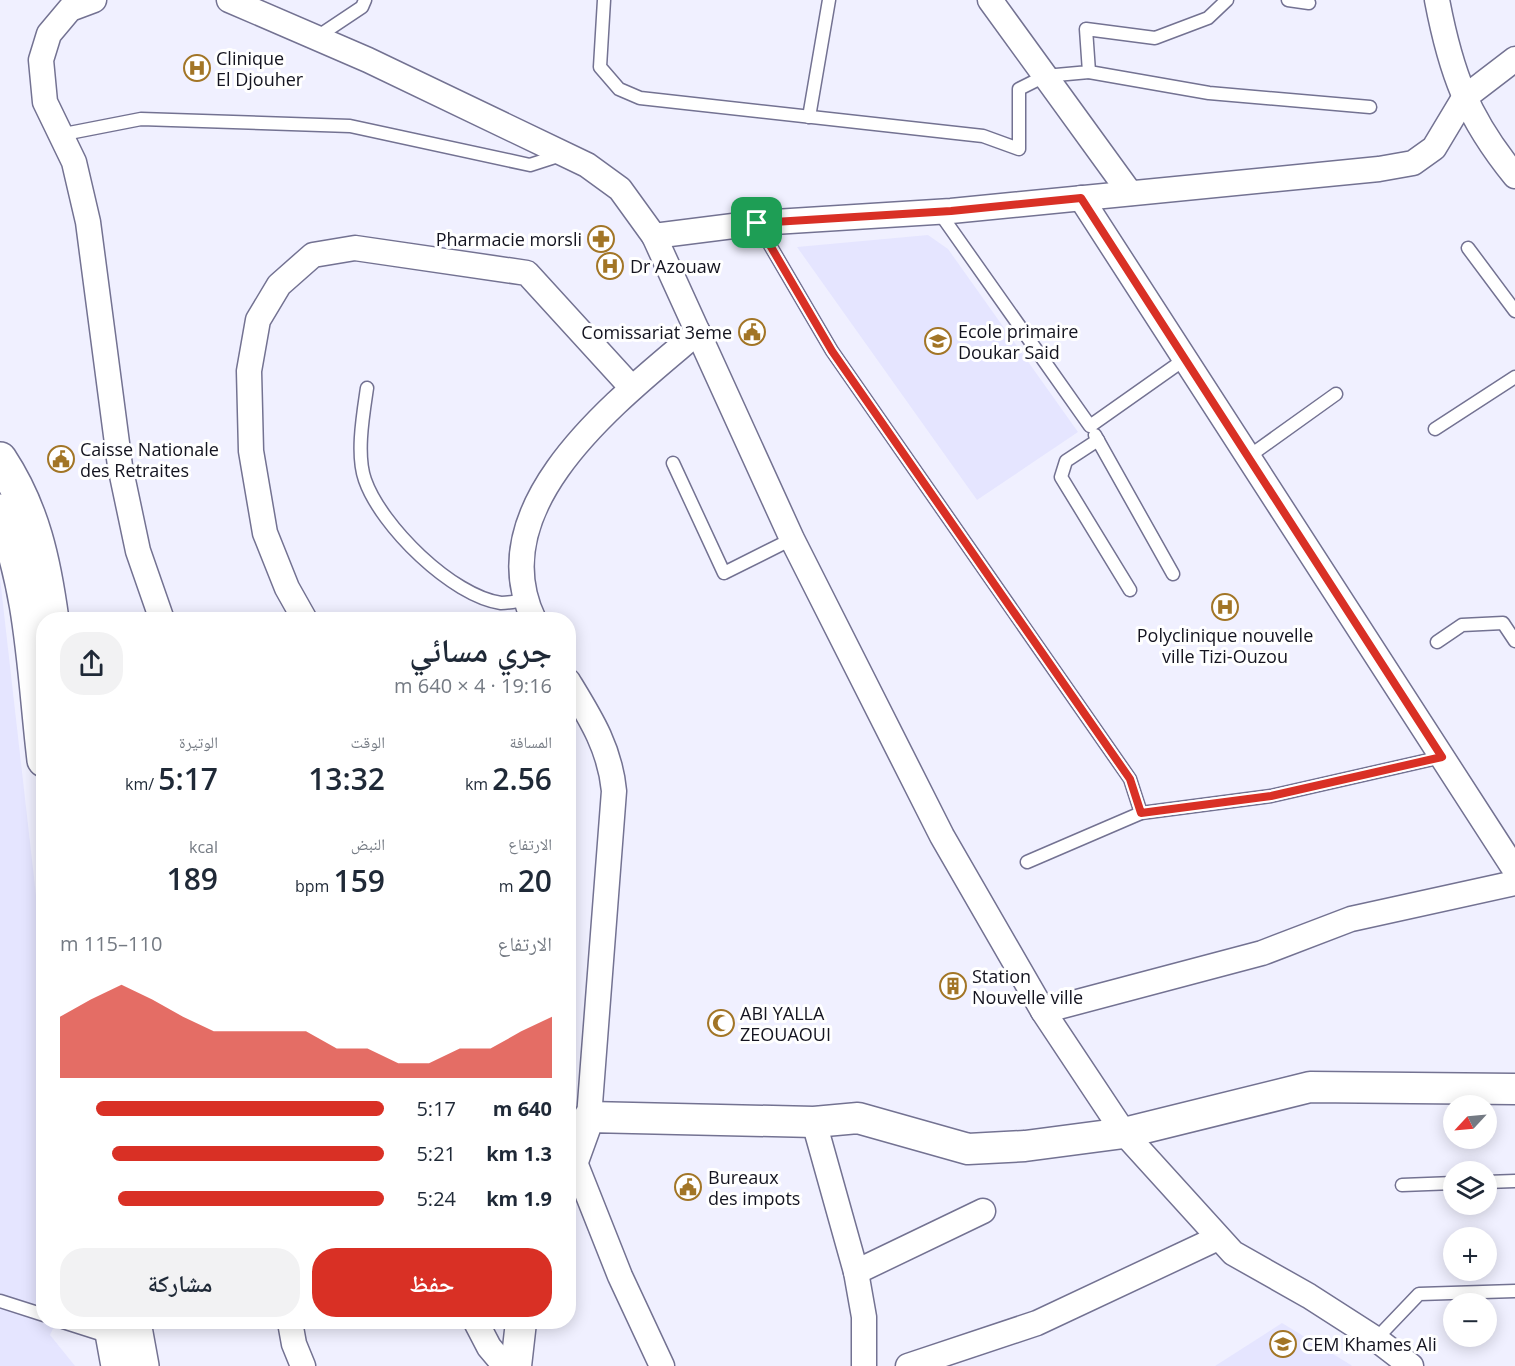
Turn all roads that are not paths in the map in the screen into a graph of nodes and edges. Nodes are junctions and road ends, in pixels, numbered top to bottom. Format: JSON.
{"nodes":[{"id":1,"x":94,"y":0,"type":"edge"},
{"id":2,"x":229,"y":0,"type":"edge"},
{"id":3,"x":365,"y":0,"type":"edge"},
{"id":4,"x":604,"y":0,"type":"edge"},
{"id":5,"x":829,"y":0,"type":"edge"},
{"id":6,"x":990,"y":0,"type":"edge"},
{"id":7,"x":1227,"y":0,"type":"edge"},
{"id":8,"x":1288,"y":0,"type":"edge"},
{"id":9,"x":1437,"y":0,"type":"edge"},
{"id":10,"x":1309,"y":3,"type":"dead end"},
{"id":11,"x":69,"y":5,"type":"edge"},
{"id":12,"x":317,"y":37,"type":"junction"},
{"id":13,"x":1515,"y":59,"type":"edge"},
{"id":14,"x":1089,"y":72,"type":"junction"},
{"id":15,"x":1045,"y":76,"type":"junction"},
{"id":16,"x":1464,"y":98,"type":"junction"},
{"id":17,"x":1370,"y":107,"type":"dead end"},
{"id":18,"x":809,"y":117,"type":"junction"},
{"id":19,"x":58,"y":135,"type":"junction"},
{"id":20,"x":565,"y":154,"type":"junction"},
{"id":21,"x":1515,"y":176,"type":"edge"},
{"id":22,"x":1130,"y":193,"type":"junction"},
{"id":23,"x":1081,"y":198,"type":"junction"},
{"id":24,"x":939,"y":212,"type":"junction"},
{"id":25,"x":757,"y":223,"type":"junction"},
{"id":26,"x":654,"y":236,"type":"junction"},
{"id":27,"x":1468,"y":248,"type":"dead end"},
{"id":28,"x":1515,"y":311,"type":"edge"},
{"id":29,"x":698,"y":332,"type":"junction"},
{"id":30,"x":1185,"y":359,"type":"junction"},
{"id":31,"x":1515,"y":377,"type":"edge"},
{"id":32,"x":367,"y":388,"type":"dead end"},
{"id":33,"x":633,"y":388,"type":"junction"},
{"id":34,"x":1336,"y":394,"type":"dead end"},
{"id":35,"x":1090,"y":426,"type":"junction"},
{"id":36,"x":1435,"y":429,"type":"dead end"},
{"id":37,"x":1098,"y":440,"type":"junction"},
{"id":38,"x":1248,"y":457,"type":"junction"},
{"id":39,"x":0,"y":459,"type":"edge"},
{"id":40,"x":674,"y":463,"type":"dead end"},
{"id":41,"x":0,"y":512,"type":"edge"},
{"id":42,"x":792,"y":539,"type":"junction"},
{"id":43,"x":1173,"y":574,"type":"dead end"},
{"id":44,"x":1130,"y":590,"type":"dead end"},
{"id":45,"x":529,"y":610,"type":"edge"},
{"id":46,"x":51,"y":612,"type":"edge"},
{"id":47,"x":159,"y":612,"type":"edge"},
{"id":48,"x":300,"y":612,"type":"edge"},
{"id":49,"x":1515,"y":640,"type":"edge"},
{"id":50,"x":1437,"y":642,"type":"dead end"},
{"id":51,"x":36,"y":692,"type":"edge"},
{"id":52,"x":576,"y":694,"type":"edge"},
{"id":53,"x":1442,"y":757,"type":"junction"},
{"id":54,"x":1141,"y":813,"type":"junction"},
{"id":55,"x":1027,"y":862,"type":"dead end"},
{"id":56,"x":1515,"y":870,"type":"edge"},
{"id":57,"x":1515,"y":884,"type":"edge"},
{"id":58,"x":1043,"y":1011,"type":"junction"},
{"id":59,"x":1515,"y":1089,"type":"edge"},
{"id":60,"x":589,"y":1117,"type":"junction"},
{"id":61,"x":814,"y":1122,"type":"junction"},
{"id":62,"x":1124,"y":1133,"type":"junction"},
{"id":63,"x":576,"y":1153,"type":"edge"},
{"id":64,"x":576,"y":1178,"type":"edge"},
{"id":65,"x":1515,"y":1181,"type":"edge"},
{"id":66,"x":1497,"y":1182,"type":"edge"},
{"id":67,"x":1443,"y":1183,"type":"edge"},
{"id":68,"x":1402,"y":1185,"type":"dead end"},
{"id":69,"x":983,"y":1211,"type":"dead end"},
{"id":70,"x":1218,"y":1238,"type":"junction"},
{"id":71,"x":856,"y":1272,"type":"junction"},
{"id":72,"x":1515,"y":1291,"type":"edge"},
{"id":73,"x":0,"y":1301,"type":"edge"},
{"id":74,"x":36,"y":1312,"type":"edge"},
{"id":75,"x":89,"y":1329,"type":"edge"},
{"id":76,"x":291,"y":1329,"type":"edge"},
{"id":77,"x":480,"y":1329,"type":"edge"},
{"id":78,"x":520,"y":1329,"type":"edge"},
{"id":79,"x":119,"y":1337,"type":"edge"},
{"id":80,"x":1376,"y":1339,"type":"junction"},
{"id":81,"x":142,"y":1366,"type":"edge"},
{"id":82,"x":303,"y":1366,"type":"edge"},
{"id":83,"x":505,"y":1366,"type":"edge"},
{"id":84,"x":516,"y":1366,"type":"edge"},
{"id":85,"x":662,"y":1366,"type":"edge"},
{"id":86,"x":864,"y":1366,"type":"edge"},
{"id":87,"x":908,"y":1366,"type":"edge"},
{"id":88,"x":1410,"y":1366,"type":"edge"}],
"edges":[{"from":1,"to":11,"type":"street"},
{"from":2,"to":12,"type":"street"},
{"from":3,"to":12,"type":"lane"},
{"from":4,"to":18,"type":"lane"},
{"from":5,"to":18,"type":"lane"},
{"from":6,"to":15,"type":"street"},
{"from":7,"to":14,"type":"lane"},
{"from":8,"to":10,"type":"lane"},
{"from":9,"to":16,"type":"street"},
{"from":11,"to":19,"type":"street"},
{"from":12,"to":20,"type":"street"},
{"from":13,"to":16,"type":"street"},
{"from":14,"to":15,"type":"lane"},
{"from":14,"to":17,"type":"lane"},
{"from":15,"to":18,"type":"lane"},
{"from":15,"to":22,"type":"street"},
{"from":16,"to":21,"type":"street"},
{"from":16,"to":22,"type":"street"},
{"from":19,"to":20,"type":"lane"},
{"from":19,"to":47,"type":"street"},
{"from":20,"to":26,"type":"street"},
{"from":22,"to":23,"type":"street"},
{"from":23,"to":24,"type":"street"},
{"from":23,"to":30,"type":"street"},
{"from":24,"to":25,"type":"street"},
{"from":24,"to":35,"type":"lane"},
{"from":25,"to":26,"type":"street"},
{"from":25,"to":54,"type":"lane"},
{"from":26,"to":29,"type":"street"},
{"from":27,"to":28,"type":"lane"},
{"from":29,"to":33,"type":"street"},
{"from":29,"to":42,"type":"street"},
{"from":30,"to":35,"type":"lane"},
{"from":30,"to":38,"type":"street"},
{"from":31,"to":36,"type":"lane"},
{"from":32,"to":45,"type":"lane"},
{"from":33,"to":45,"type":"street"},
{"from":33,"to":48,"type":"street"},
{"from":34,"to":38,"type":"lane"},
{"from":35,"to":37,"type":"lane"},
{"from":37,"to":43,"type":"lane"},
{"from":37,"to":44,"type":"lane"},
{"from":38,"to":53,"type":"street"},
{"from":39,"to":46,"type":"main road"},
{"from":40,"to":42,"type":"lane"},
{"from":41,"to":51,"type":"main road"},
{"from":42,"to":58,"type":"street"},
{"from":49,"to":50,"type":"lane"},
{"from":52,"to":60,"type":"street"},
{"from":53,"to":54,"type":"lane"},
{"from":53,"to":56,"type":"street"},
{"from":54,"to":55,"type":"lane"},
{"from":57,"to":58,"type":"street"},
{"from":58,"to":62,"type":"street"},
{"from":59,"to":62,"type":"street"},
{"from":60,"to":61,"type":"street"},
{"from":60,"to":63,"type":"street"},
{"from":61,"to":62,"type":"street"},
{"from":61,"to":71,"type":"street"},
{"from":62,"to":70,"type":"street"},
{"from":64,"to":85,"type":"street"},
{"from":65,"to":66,"type":"lane"},
{"from":67,"to":68,"type":"lane"},
{"from":69,"to":71,"type":"street"},
{"from":70,"to":80,"type":"street"},
{"from":70,"to":87,"type":"street"},
{"from":71,"to":86,"type":"street"},
{"from":72,"to":80,"type":"lane"},
{"from":73,"to":74,"type":"lane"},
{"from":75,"to":79,"type":"lane"},
{"from":76,"to":82,"type":"street"},
{"from":77,"to":83,"type":"street"},
{"from":78,"to":84,"type":"street"},
{"from":79,"to":81,"type":"main road"},
{"from":80,"to":88,"type":"street"}]}
